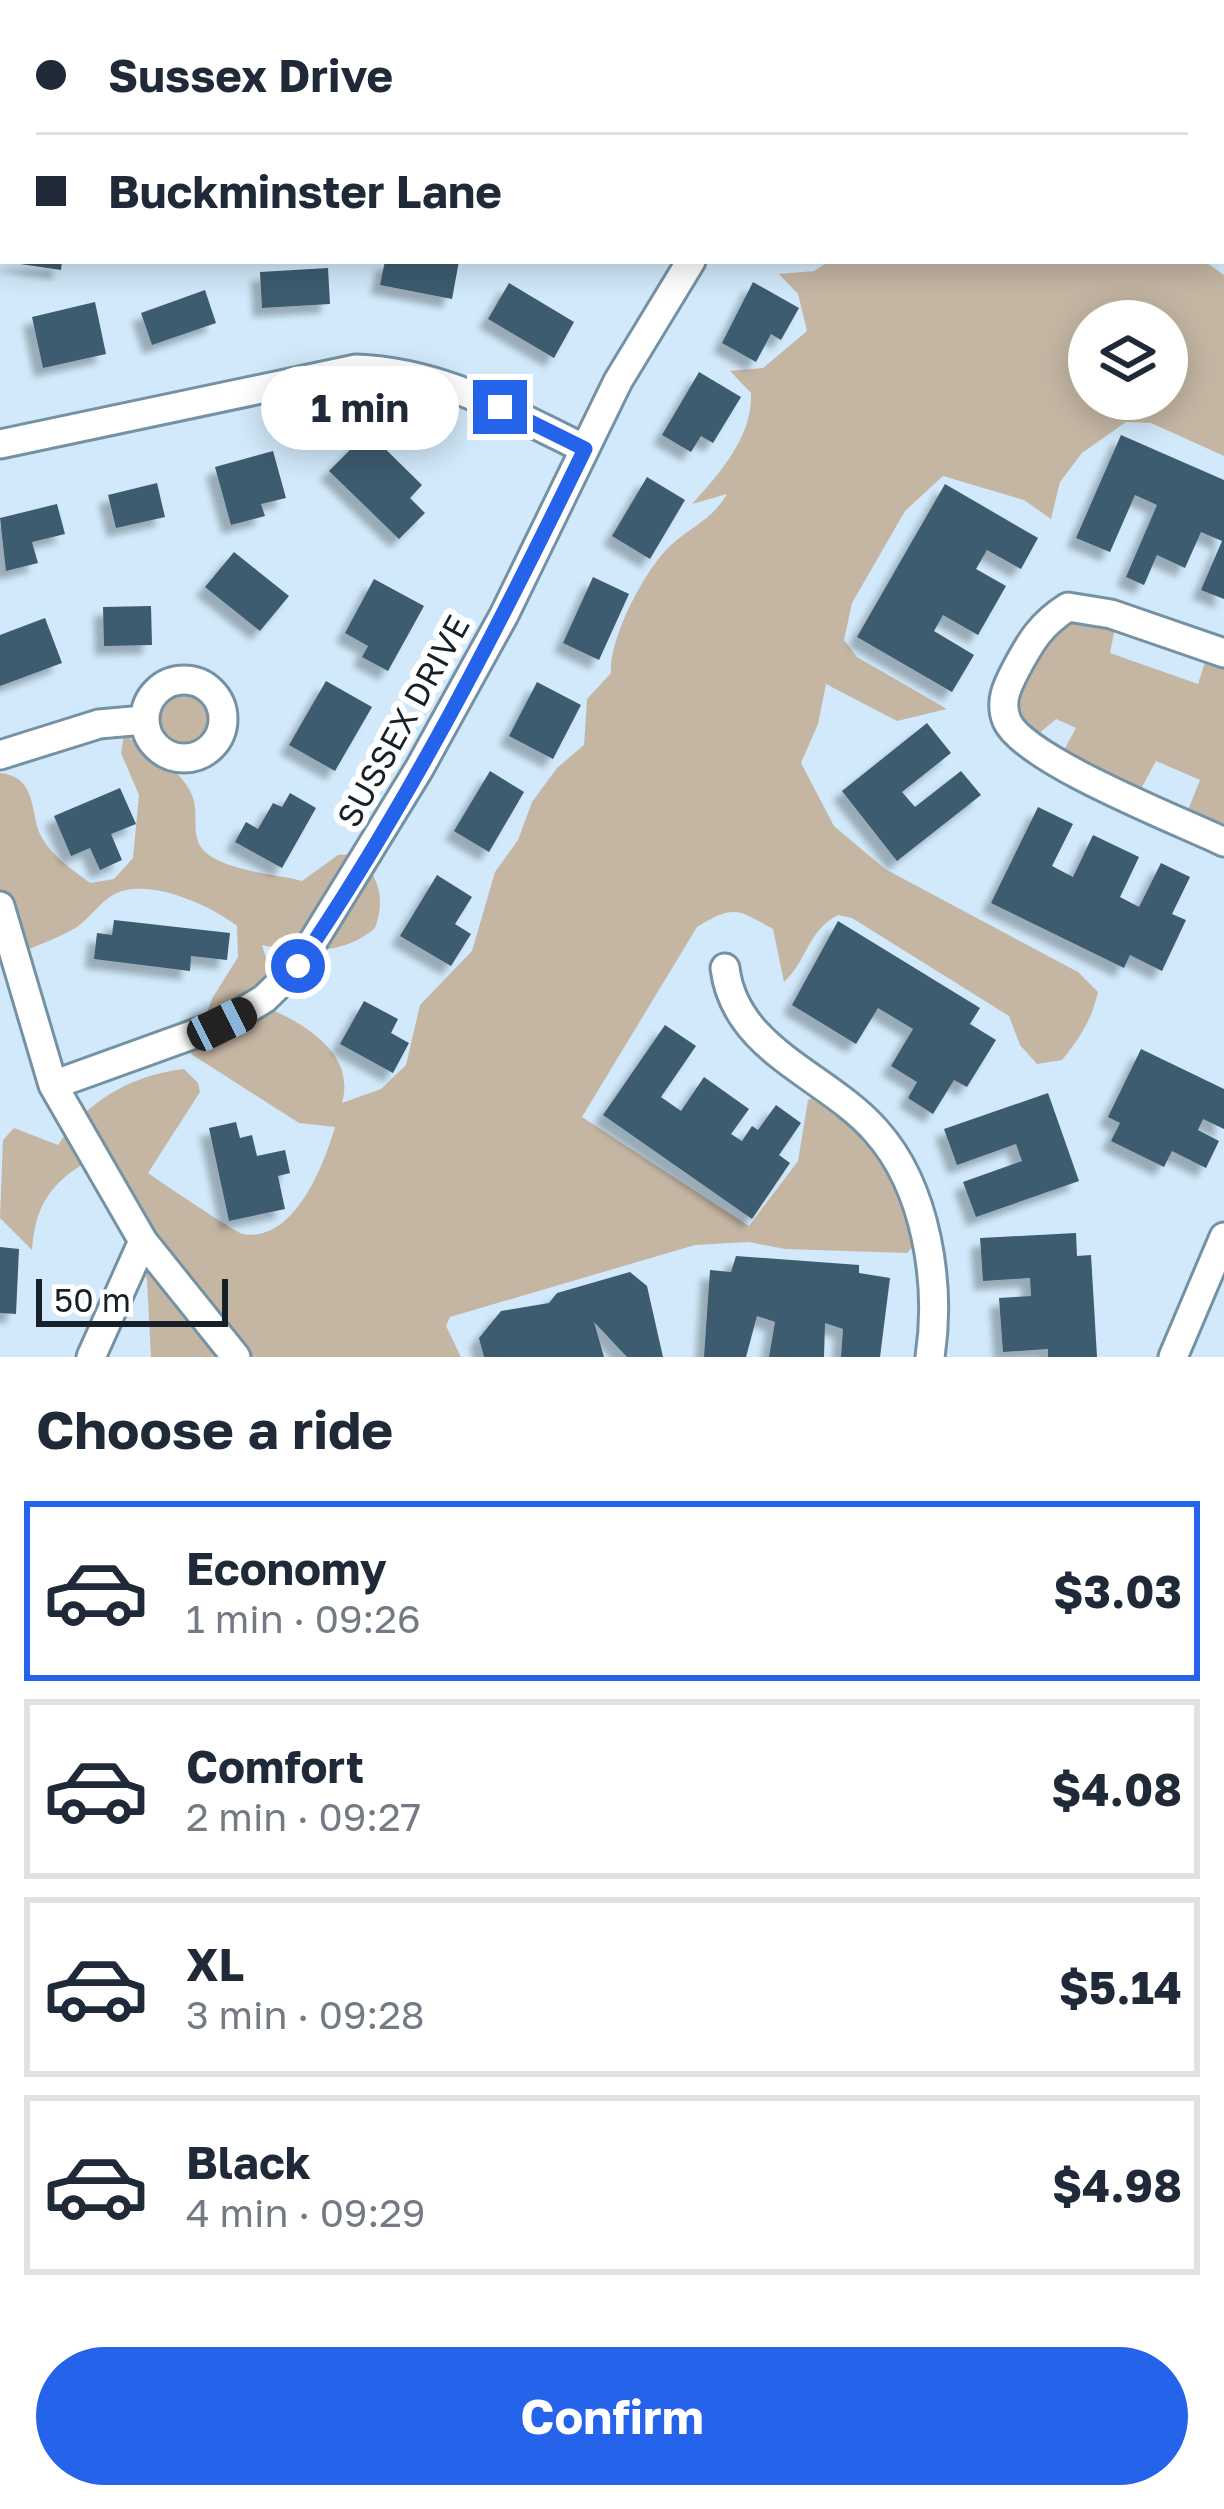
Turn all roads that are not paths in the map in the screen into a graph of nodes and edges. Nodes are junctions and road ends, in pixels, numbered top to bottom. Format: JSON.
{"nodes":[{"id":1,"x":689,"y":264,"type":"edge"},
{"id":2,"x":0,"y":444,"type":"edge"},
{"id":3,"x":585,"y":449,"type":"junction"},
{"id":4,"x":1224,"y":653,"type":"edge"},
{"id":5,"x":145,"y":719,"type":"dead end"},
{"id":6,"x":0,"y":755,"type":"edge"},
{"id":7,"x":1224,"y":842,"type":"edge"},
{"id":8,"x":0,"y":906,"type":"edge"},
{"id":9,"x":725,"y":968,"type":"dead end"},
{"id":10,"x":52,"y":1085,"type":"junction"},
{"id":11,"x":1224,"y":1237,"type":"edge"},
{"id":12,"x":143,"y":1241,"type":"junction"},
{"id":13,"x":91,"y":1357,"type":"edge"},
{"id":14,"x":236,"y":1357,"type":"edge"},
{"id":15,"x":930,"y":1357,"type":"edge"},
{"id":16,"x":1173,"y":1357,"type":"edge"}],
"edges":[{"from":1,"to":3,"type":"street","name":"SUSSEX DRIVE"},
{"from":2,"to":3,"type":"street"},
{"from":3,"to":10,"type":"street","name":"SUSSEX DRIVE"},
{"from":4,"to":7,"type":"street"},
{"from":5,"to":6,"type":"street"},
{"from":8,"to":10,"type":"street"},
{"from":9,"to":15,"type":"street"},
{"from":10,"to":12,"type":"street"},
{"from":11,"to":16,"type":"street"},
{"from":12,"to":13,"type":"street"},
{"from":12,"to":14,"type":"street"}]}
